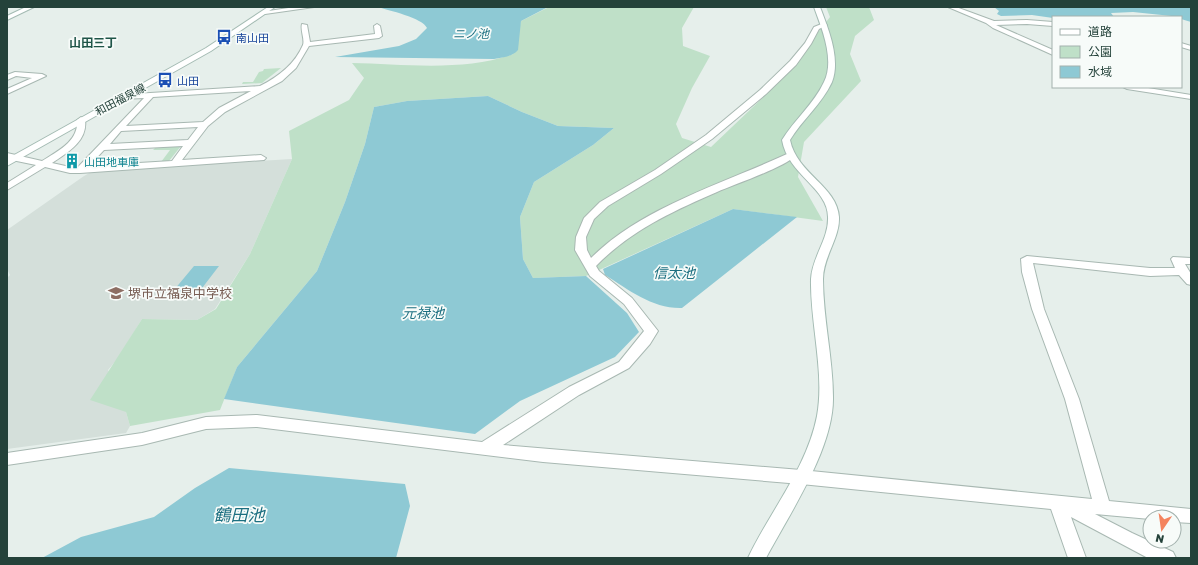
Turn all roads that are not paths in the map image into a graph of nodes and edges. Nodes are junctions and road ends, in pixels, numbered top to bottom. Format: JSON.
{"nodes":[{"id":1,"x":31,"y":7,"type":"edge"},
{"id":2,"x":311,"y":7,"type":"edge"},
{"id":3,"x":817,"y":7,"type":"edge"},
{"id":4,"x":951,"y":7,"type":"edge"},
{"id":5,"x":302,"y":8,"type":"edge"},
{"id":6,"x":268,"y":10,"type":"edge"},
{"id":7,"x":7,"y":18,"type":"edge"},
{"id":8,"x":988,"y":22,"type":"junction"},
{"id":9,"x":1052,"y":24,"type":"edge"},
{"id":10,"x":304,"y":25,"type":"dead end"},
{"id":11,"x":824,"y":25,"type":"junction"},
{"id":12,"x":377,"y":26,"type":"dead end"},
{"id":13,"x":308,"y":44,"type":"junction"},
{"id":14,"x":1052,"y":53,"type":"edge"},
{"id":15,"x":7,"y":78,"type":"edge"},
{"id":16,"x":264,"y":88,"type":"junction"},
{"id":17,"x":1133,"y":88,"type":"edge"},
{"id":18,"x":7,"y":92,"type":"edge"},
{"id":19,"x":151,"y":95,"type":"junction"},
{"id":20,"x":122,"y":97,"type":"junction"},
{"id":21,"x":1191,"y":97,"type":"edge"},
{"id":22,"x":81,"y":120,"type":"junction"},
{"id":23,"x":205,"y":124,"type":"junction"},
{"id":24,"x":117,"y":129,"type":"junction"},
{"id":25,"x":191,"y":143,"type":"junction"},
{"id":26,"x":101,"y":147,"type":"junction"},
{"id":27,"x":790,"y":156,"type":"junction"},
{"id":28,"x":261,"y":158,"type":"dead end"},
{"id":29,"x":10,"y":159,"type":"edge"},
{"id":30,"x":175,"y":163,"type":"junction"},
{"id":31,"x":42,"y":165,"type":"junction"},
{"id":32,"x":80,"y":170,"type":"junction"},
{"id":33,"x":7,"y":187,"type":"edge"},
{"id":34,"x":1191,"y":261,"type":"edge"},
{"id":35,"x":590,"y":265,"type":"junction"},
{"id":36,"x":1182,"y":271,"type":"junction"},
{"id":37,"x":1191,"y":281,"type":"edge"},
{"id":38,"x":486,"y":448,"type":"junction"},
{"id":39,"x":7,"y":459,"type":"edge"},
{"id":40,"x":801,"y":476,"type":"junction"},
{"id":41,"x":1057,"y":502,"type":"junction"},
{"id":42,"x":1102,"y":506,"type":"junction"},
{"id":43,"x":1191,"y":516,"type":"edge"},
{"id":44,"x":757,"y":558,"type":"edge"},
{"id":45,"x":1077,"y":558,"type":"edge"},
{"id":46,"x":1167,"y":558,"type":"edge"}],
"edges":[{"from":1,"to":7,"type":"street"},
{"from":2,"to":5,"type":"street"},
{"from":3,"to":11,"type":"street"},
{"from":4,"to":8,"type":"street"},
{"from":5,"to":6,"type":"street"},
{"from":6,"to":20,"type":"street","name":"和田福泉線"},
{"from":8,"to":9,"type":"street"},
{"from":8,"to":14,"type":"street"},
{"from":10,"to":13,"type":"street"},
{"from":11,"to":27,"type":"street"},
{"from":11,"to":35,"type":"street"},
{"from":12,"to":13,"type":"street"},
{"from":13,"to":16,"type":"street"},
{"from":15,"to":18,"type":"street"},
{"from":16,"to":19,"type":"street"},
{"from":16,"to":23,"type":"street"},
{"from":17,"to":21,"type":"street"},
{"from":19,"to":20,"type":"street"},
{"from":19,"to":24,"type":"street"},
{"from":20,"to":22,"type":"street","name":"和田福泉線"},
{"from":22,"to":29,"type":"street","name":"和田福泉線"},
{"from":22,"to":31,"type":"street"},
{"from":23,"to":24,"type":"street"},
{"from":23,"to":25,"type":"street"},
{"from":24,"to":26,"type":"street"},
{"from":25,"to":26,"type":"street"},
{"from":25,"to":30,"type":"street"},
{"from":26,"to":32,"type":"street"},
{"from":27,"to":35,"type":"street"},
{"from":27,"to":40,"type":"street"},
{"from":28,"to":30,"type":"street"},
{"from":29,"to":31,"type":"street"},
{"from":30,"to":32,"type":"street"},
{"from":31,"to":32,"type":"street"},
{"from":31,"to":33,"type":"street"},
{"from":34,"to":36,"type":"street"},
{"from":35,"to":38,"type":"street"},
{"from":36,"to":37,"type":"street"},
{"from":36,"to":42,"type":"street"},
{"from":38,"to":39,"type":"street"},
{"from":38,"to":40,"type":"street"},
{"from":40,"to":41,"type":"street"},
{"from":40,"to":44,"type":"street"},
{"from":41,"to":42,"type":"street"},
{"from":41,"to":45,"type":"street"},
{"from":41,"to":46,"type":"street"},
{"from":42,"to":43,"type":"street"}]}
